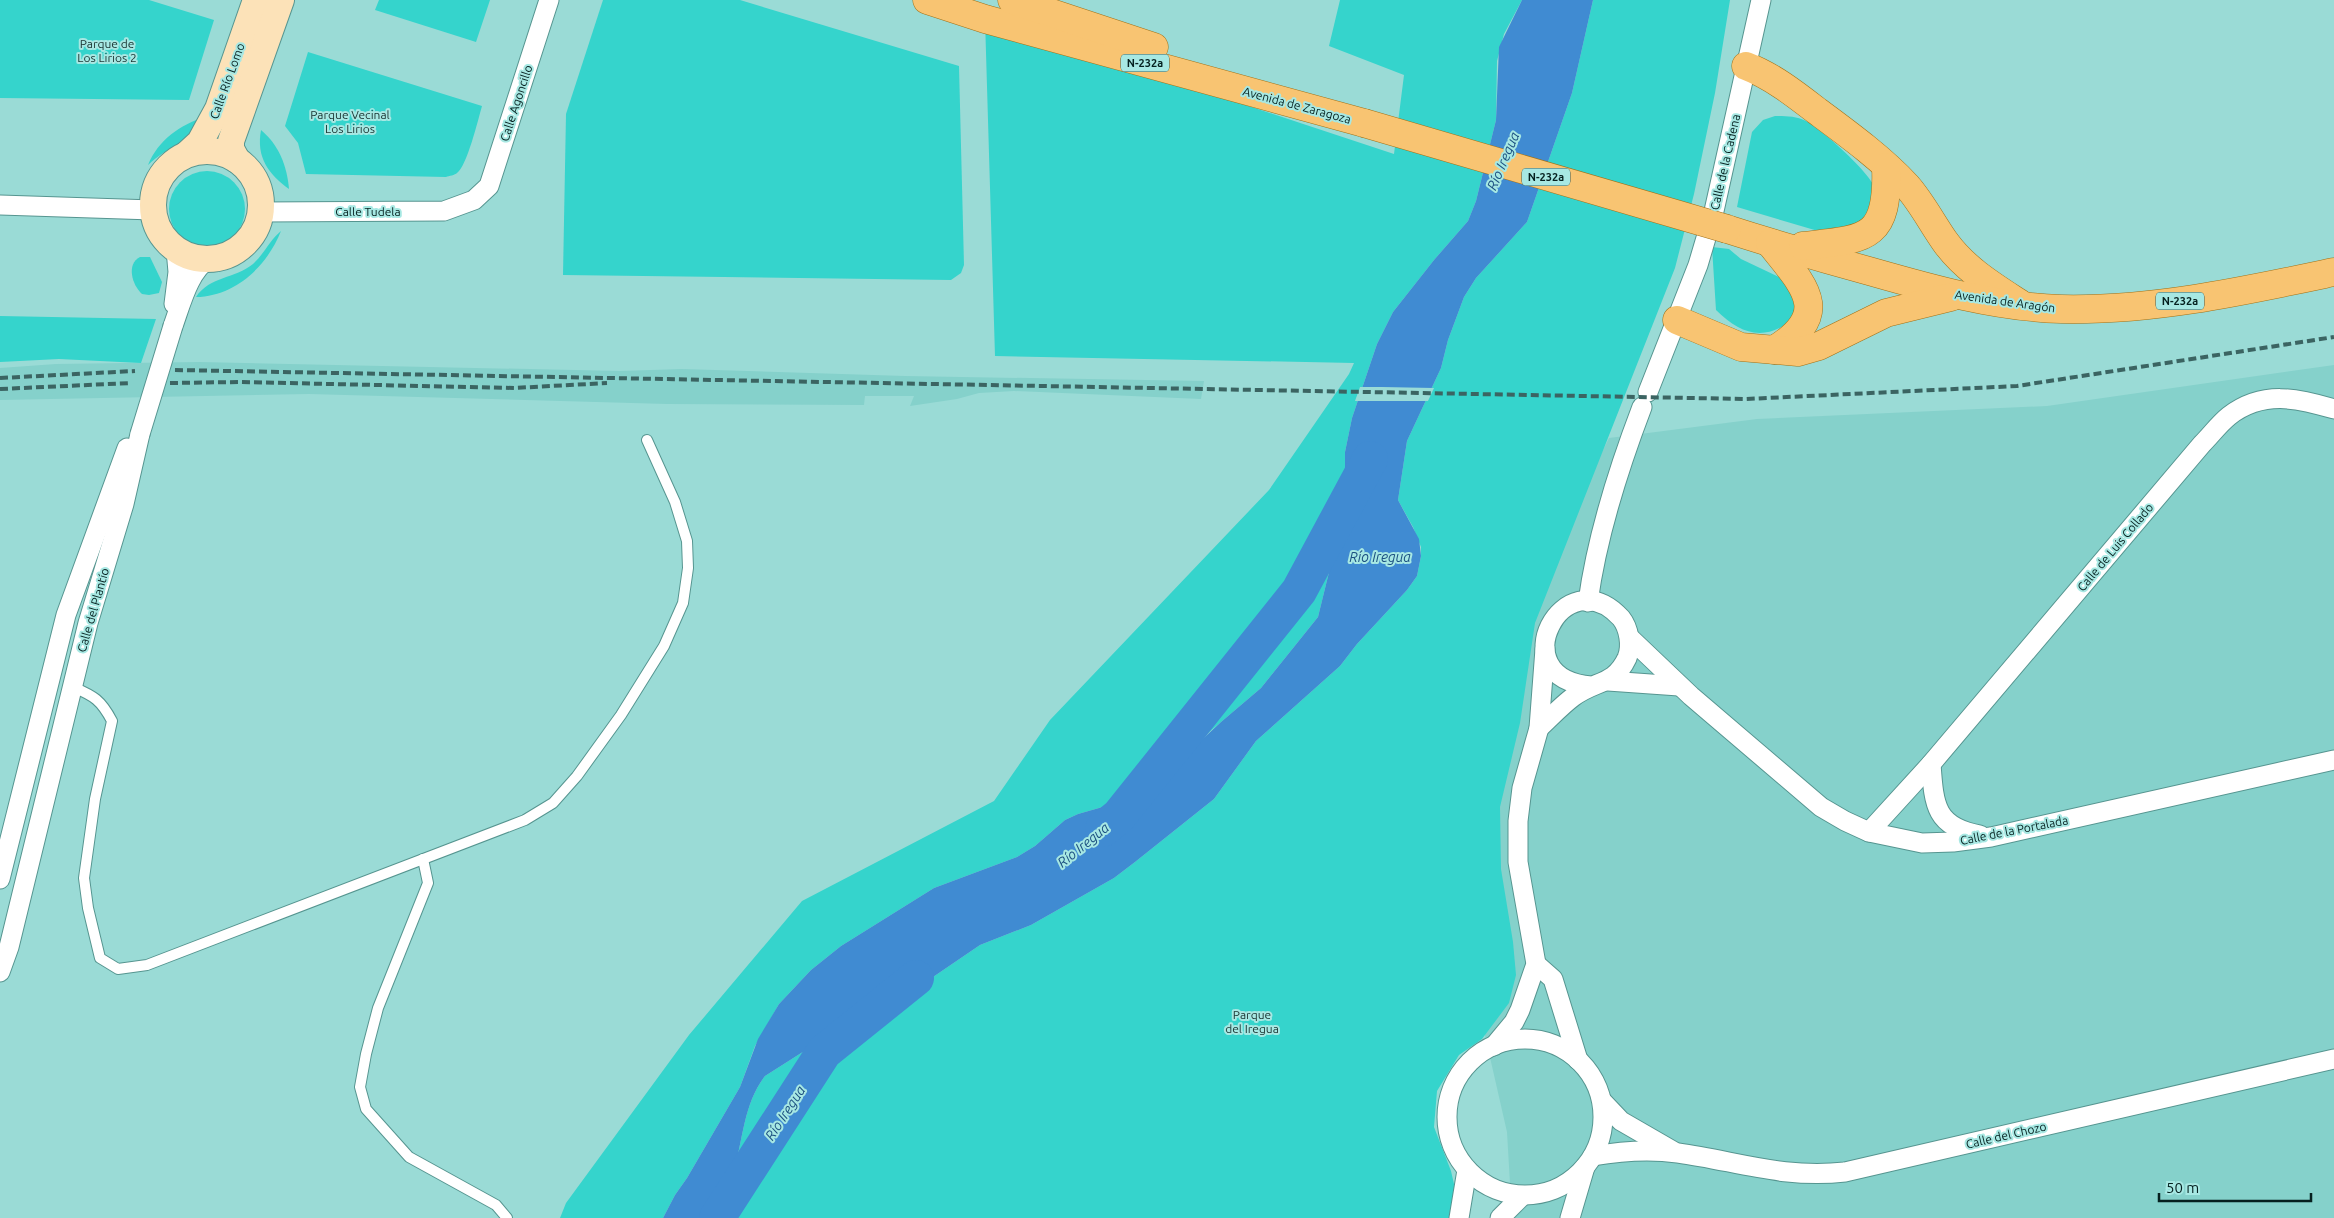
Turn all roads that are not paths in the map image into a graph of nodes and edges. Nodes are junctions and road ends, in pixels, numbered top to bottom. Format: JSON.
{"nodes":[{"id":1,"x":256,"y":0,"type":"edge"},
{"id":2,"x":281,"y":0,"type":"edge"},
{"id":3,"x":549,"y":0,"type":"edge"},
{"id":4,"x":927,"y":0,"type":"edge"},
{"id":5,"x":1012,"y":0,"type":"edge"},
{"id":6,"x":1761,"y":0,"type":"edge"},
{"id":7,"x":1746,"y":66,"type":"junction"},
{"id":8,"x":1364,"y":123,"type":"junction"},
{"id":9,"x":186,"y":154,"type":"junction"},
{"id":10,"x":237,"y":160,"type":"junction"},
{"id":11,"x":1886,"y":167,"type":"junction"},
{"id":12,"x":474,"y":200,"type":"joint"},
{"id":13,"x":0,"y":206,"type":"edge"},
{"id":14,"x":153,"y":210,"type":"junction"},
{"id":15,"x":261,"y":212,"type":"junction"},
{"id":16,"x":1778,"y":245,"type":"junction"},
{"id":17,"x":176,"y":249,"type":"junction"},
{"id":18,"x":210,"y":258,"type":"junction"},
{"id":19,"x":2334,"y":272,"type":"edge"},
{"id":20,"x":1958,"y":296,"type":"junction"},
{"id":21,"x":2025,"y":307,"type":"junction"},
{"id":22,"x":1677,"y":320,"type":"junction"},
{"id":23,"x":170,"y":325,"type":"junction"},
{"id":24,"x":1774,"y":350,"type":"junction"},
{"id":25,"x":2334,"y":409,"type":"edge"},
{"id":26,"x":137,"y":432,"type":"junction"},
{"id":27,"x":647,"y":440,"type":"dead end"},
{"id":28,"x":1588,"y":602,"type":"junction"},
{"id":29,"x":1630,"y":638,"type":"junction"},
{"id":30,"x":1545,"y":649,"type":"junction"},
{"id":31,"x":1600,"y":684,"type":"junction"},
{"id":32,"x":1679,"y":686,"type":"junction"},
{"id":33,"x":73,"y":687,"type":"junction"},
{"id":34,"x":1539,"y":728,"type":"junction"},
{"id":35,"x":2334,"y":760,"type":"edge"},
{"id":36,"x":1931,"y":764,"type":"junction"},
{"id":37,"x":1868,"y":832,"type":"junction"},
{"id":38,"x":1991,"y":837,"type":"junction"},
{"id":39,"x":423,"y":859,"type":"junction"},
{"id":40,"x":0,"y":879,"type":"edge"},
{"id":41,"x":1536,"y":964,"type":"junction"},
{"id":42,"x":0,"y":972,"type":"edge"},
{"id":43,"x":1494,"y":1046,"type":"junction"},
{"id":44,"x":2334,"y":1059,"type":"edge"},
{"id":45,"x":1578,"y":1060,"type":"junction"},
{"id":46,"x":1602,"y":1101,"type":"junction"},
{"id":47,"x":1676,"y":1153,"type":"junction"},
{"id":48,"x":1589,"y":1162,"type":"junction"},
{"id":49,"x":1467,"y":1170,"type":"junction"},
{"id":50,"x":1522,"y":1196,"type":"junction"},
{"id":51,"x":507,"y":1218,"type":"edge"},
{"id":52,"x":1460,"y":1218,"type":"edge"},
{"id":53,"x":1500,"y":1218,"type":"edge"},
{"id":54,"x":1570,"y":1218,"type":"edge"}],
"edges":[{"from":1,"to":9,"type":"main road","name":"Calle Río Lomo"},
{"from":2,"to":10,"type":"main road","name":"Calle Río Lomo"},
{"from":3,"to":12,"type":"street","name":"Calle Agoncillo"},
{"from":4,"to":8,"type":"main road","name":"Avenida de Zaragoza","number":"N-232a"},
{"from":5,"to":8,"type":"main road","name":"Avenida de Zaragoza","number":"N-232a"},
{"from":6,"to":7,"type":"street","name":"Calle de la Cadena"},
{"from":7,"to":11,"type":"main road"},
{"from":7,"to":22,"type":"street","name":"Calle de la Cadena"},
{"from":8,"to":16,"type":"main road","number":"N-232a","bridge":true},
{"from":9,"to":10,"type":"main road"},
{"from":9,"to":14,"type":"main road"},
{"from":10,"to":15,"type":"main road"},
{"from":11,"to":16,"type":"main road"},
{"from":11,"to":21,"type":"main road"},
{"from":12,"to":15,"type":"street","name":"Calle Tudela"},
{"from":13,"to":14,"type":"street"},
{"from":14,"to":17,"type":"main road"},
{"from":15,"to":18,"type":"main road"},
{"from":16,"to":20,"type":"main road","name":"Avenida de Aragón","number":"N-232a"},
{"from":16,"to":24,"type":"main road"},
{"from":17,"to":18,"type":"main road"},
{"from":17,"to":23,"type":"street","name":"Calle del Plantío"},
{"from":18,"to":23,"type":"street","name":"Calle del Plantío"},
{"from":19,"to":21,"type":"main road","name":"Avenida de Aragón","number":"N-232a"},
{"from":20,"to":21,"type":"main road","name":"Avenida de Aragón","number":"N-232a"},
{"from":20,"to":24,"type":"main road"},
{"from":22,"to":24,"type":"main road"},
{"from":22,"to":28,"type":"street","name":"Calle de la Cadena"},
{"from":23,"to":26,"type":"street","name":"Calle del Plantío"},
{"from":25,"to":36,"type":"street","name":"Calle de Luis Collado"},
{"from":26,"to":33,"type":"street","name":"Calle del Plantío"},
{"from":26,"to":40,"type":"street","name":"Calle del Plantío"},
{"from":27,"to":39,"type":"lane"},
{"from":28,"to":29,"type":"street"},
{"from":28,"to":30,"type":"street"},
{"from":29,"to":31,"type":"street"},
{"from":29,"to":32,"type":"street","name":"Calle de la Portalada"},
{"from":30,"to":31,"type":"street"},
{"from":30,"to":34,"type":"street"},
{"from":31,"to":32,"type":"street"},
{"from":31,"to":34,"type":"street"},
{"from":32,"to":37,"type":"street","name":"Calle de la Portalada"},
{"from":33,"to":39,"type":"lane"},
{"from":33,"to":42,"type":"street","name":"Calle del Plantío"},
{"from":34,"to":41,"type":"street"},
{"from":35,"to":38,"type":"street","name":"Calle de la Portalada"},
{"from":36,"to":37,"type":"street","name":"Calle de Luis Collado"},
{"from":36,"to":38,"type":"street"},
{"from":37,"to":38,"type":"street","name":"Calle de la Portalada"},
{"from":39,"to":51,"type":"lane"},
{"from":41,"to":43,"type":"street"},
{"from":41,"to":45,"type":"street"},
{"from":43,"to":45,"type":"street"},
{"from":43,"to":49,"type":"street"},
{"from":44,"to":47,"type":"street","name":"Calle del Chozo"},
{"from":45,"to":46,"type":"street"},
{"from":46,"to":47,"type":"street","name":"Calle del Chozo"},
{"from":46,"to":48,"type":"street"},
{"from":47,"to":48,"type":"street","name":"Calle del Chozo"},
{"from":48,"to":50,"type":"street"},
{"from":48,"to":54,"type":"street"},
{"from":49,"to":50,"type":"street"},
{"from":49,"to":52,"type":"street"},
{"from":50,"to":53,"type":"street"}]}
